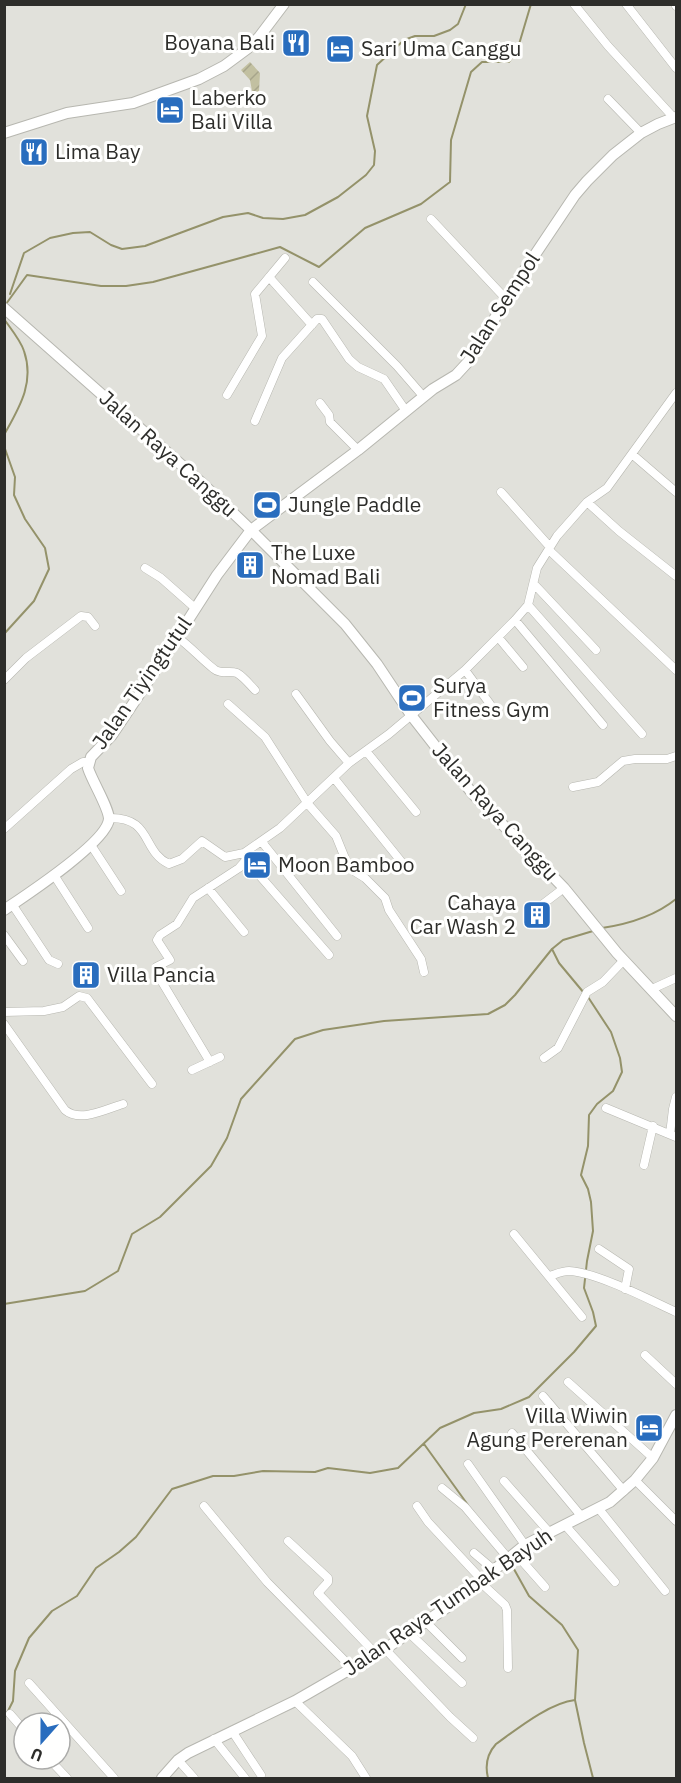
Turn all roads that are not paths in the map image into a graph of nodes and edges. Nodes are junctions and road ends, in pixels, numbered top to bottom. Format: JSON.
{"nodes":[{"id":1,"x":284,"y":4,"type":"edge"},
{"id":2,"x":574,"y":4,"type":"edge"},
{"id":3,"x":626,"y":4,"type":"edge"},
{"id":4,"x":676,"y":68,"type":"edge"},
{"id":5,"x":608,"y":99,"type":"dead end"},
{"id":6,"x":675,"y":118,"type":"edge"},
{"id":7,"x":4,"y":133,"type":"edge"},
{"id":8,"x":641,"y":133,"type":"junction"},
{"id":9,"x":431,"y":219,"type":"dead end"},
{"id":10,"x":285,"y":258,"type":"dead end"},
{"id":11,"x":268,"y":278,"type":"junction"},
{"id":12,"x":313,"y":282,"type":"dead end"},
{"id":13,"x":506,"y":298,"type":"junction"},
{"id":14,"x":6,"y":309,"type":"edge"},
{"id":15,"x":312,"y":325,"type":"junction"},
{"id":16,"x":676,"y":393,"type":"edge"},
{"id":17,"x":227,"y":394,"type":"dead end"},
{"id":18,"x":423,"y":396,"type":"junction"},
{"id":19,"x":320,"y":404,"type":"dead end"},
{"id":20,"x":406,"y":411,"type":"junction"},
{"id":21,"x":255,"y":421,"type":"dead end"},
{"id":22,"x":358,"y":450,"type":"junction"},
{"id":23,"x":633,"y":454,"type":"junction"},
{"id":24,"x":501,"y":492,"type":"dead end"},
{"id":25,"x":676,"y":492,"type":"edge"},
{"id":26,"x":587,"y":502,"type":"junction"},
{"id":27,"x":251,"y":530,"type":"junction"},
{"id":28,"x":550,"y":548,"type":"junction"},
{"id":29,"x":145,"y":568,"type":"dead end"},
{"id":30,"x":676,"y":576,"type":"edge"},
{"id":31,"x":534,"y":584,"type":"junction"},
{"id":32,"x":528,"y":605,"type":"junction"},
{"id":33,"x":195,"y":608,"type":"junction"},
{"id":34,"x":515,"y":620,"type":"junction"},
{"id":35,"x":95,"y":626,"type":"dead end"},
{"id":36,"x":177,"y":637,"type":"junction"},
{"id":37,"x":498,"y":637,"type":"junction"},
{"id":38,"x":596,"y":650,"type":"dead end"},
{"id":39,"x":523,"y":667,"type":"dead end"},
{"id":40,"x":465,"y":670,"type":"junction"},
{"id":41,"x":676,"y":670,"type":"edge"},
{"id":42,"x":4,"y":680,"type":"edge"},
{"id":43,"x":255,"y":690,"type":"dead end"},
{"id":44,"x":296,"y":694,"type":"dead end"},
{"id":45,"x":228,"y":704,"type":"dead end"},
{"id":46,"x":490,"y":704,"type":"dead end"},
{"id":47,"x":411,"y":715,"type":"junction"},
{"id":48,"x":603,"y":725,"type":"dead end"},
{"id":49,"x":642,"y":734,"type":"dead end"},
{"id":50,"x":366,"y":751,"type":"junction"},
{"id":51,"x":676,"y":756,"type":"edge"},
{"id":52,"x":89,"y":762,"type":"junction"},
{"id":53,"x":349,"y":763,"type":"junction"},
{"id":54,"x":334,"y":778,"type":"junction"},
{"id":55,"x":573,"y":788,"type":"dead end"},
{"id":56,"x":308,"y":804,"type":"junction"},
{"id":57,"x":416,"y":812,"type":"dead end"},
{"id":58,"x":109,"y":818,"type":"junction"},
{"id":59,"x":4,"y":829,"type":"edge"},
{"id":60,"x":262,"y":842,"type":"junction"},
{"id":61,"x":91,"y":845,"type":"junction"},
{"id":62,"x":245,"y":857,"type":"junction"},
{"id":63,"x":404,"y":865,"type":"dead end"},
{"id":64,"x":54,"y":874,"type":"junction"},
{"id":65,"x":208,"y":888,"type":"junction"},
{"id":66,"x":564,"y":888,"type":"junction"},
{"id":67,"x":121,"y":891,"type":"dead end"},
{"id":68,"x":543,"y":904,"type":"dead end"},
{"id":69,"x":7,"y":907,"type":"edge"},
{"id":70,"x":88,"y":928,"type":"dead end"},
{"id":71,"x":244,"y":932,"type":"dead end"},
{"id":72,"x":4,"y":935,"type":"edge"},
{"id":73,"x":337,"y":936,"type":"dead end"},
{"id":74,"x":329,"y":956,"type":"dead end"},
{"id":75,"x":624,"y":960,"type":"junction"},
{"id":76,"x":23,"y":961,"type":"dead end"},
{"id":77,"x":58,"y":964,"type":"dead end"},
{"id":78,"x":424,"y":972,"type":"dead end"},
{"id":79,"x":676,"y":978,"type":"edge"},
{"id":80,"x":652,"y":989,"type":"junction"},
{"id":81,"x":4,"y":1012,"type":"edge"},
{"id":82,"x":676,"y":1016,"type":"edge"},
{"id":83,"x":4,"y":1024,"type":"edge"},
{"id":84,"x":220,"y":1057,"type":"dead end"},
{"id":85,"x":544,"y":1058,"type":"dead end"},
{"id":86,"x":210,"y":1062,"type":"junction"},
{"id":87,"x":192,"y":1070,"type":"dead end"},
{"id":88,"x":152,"y":1084,"type":"dead end"},
{"id":89,"x":676,"y":1097,"type":"edge"},
{"id":90,"x":123,"y":1104,"type":"dead end"},
{"id":91,"x":606,"y":1108,"type":"dead end"},
{"id":92,"x":652,"y":1126,"type":"junction"},
{"id":93,"x":673,"y":1136,"type":"edge"},
{"id":94,"x":644,"y":1165,"type":"dead end"},
{"id":95,"x":514,"y":1234,"type":"dead end"},
{"id":96,"x":599,"y":1249,"type":"dead end"},
{"id":97,"x":550,"y":1276,"type":"junction"},
{"id":98,"x":625,"y":1289,"type":"junction"},
{"id":99,"x":676,"y":1312,"type":"edge"},
{"id":100,"x":582,"y":1317,"type":"dead end"},
{"id":101,"x":645,"y":1355,"type":"dead end"},
{"id":102,"x":568,"y":1382,"type":"dead end"},
{"id":103,"x":676,"y":1384,"type":"edge"},
{"id":104,"x":543,"y":1396,"type":"dead end"},
{"id":105,"x":676,"y":1415,"type":"edge"},
{"id":106,"x":512,"y":1434,"type":"dead end"},
{"id":107,"x":653,"y":1458,"type":"junction"},
{"id":108,"x":468,"y":1464,"type":"dead end"},
{"id":109,"x":504,"y":1480,"type":"dead end"},
{"id":110,"x":635,"y":1480,"type":"junction"},
{"id":111,"x":442,"y":1488,"type":"dead end"},
{"id":112,"x":624,"y":1491,"type":"junction"},
{"id":113,"x":204,"y":1506,"type":"dead end"},
{"id":114,"x":417,"y":1506,"type":"dead end"},
{"id":115,"x":599,"y":1509,"type":"junction"},
{"id":116,"x":582,"y":1517,"type":"junction"},
{"id":117,"x":676,"y":1521,"type":"edge"},
{"id":118,"x":565,"y":1525,"type":"junction"},
{"id":119,"x":549,"y":1532,"type":"junction"},
{"id":120,"x":288,"y":1541,"type":"dead end"},
{"id":121,"x":525,"y":1545,"type":"junction"},
{"id":122,"x":474,"y":1552,"type":"dead end"},
{"id":123,"x":512,"y":1555,"type":"junction"},
{"id":124,"x":495,"y":1570,"type":"junction"},
{"id":125,"x":481,"y":1581,"type":"junction"},
{"id":126,"x":615,"y":1582,"type":"dead end"},
{"id":127,"x":546,"y":1587,"type":"dead end"},
{"id":128,"x":665,"y":1591,"type":"dead end"},
{"id":129,"x":426,"y":1622,"type":"junction"},
{"id":130,"x":409,"y":1633,"type":"junction"},
{"id":131,"x":380,"y":1651,"type":"junction"},
{"id":132,"x":462,"y":1658,"type":"dead end"},
{"id":133,"x":352,"y":1668,"type":"junction"},
{"id":134,"x":508,"y":1668,"type":"dead end"},
{"id":135,"x":29,"y":1683,"type":"dead end"},
{"id":136,"x":462,"y":1683,"type":"dead end"},
{"id":137,"x":295,"y":1701,"type":"junction"},
{"id":138,"x":10,"y":1714,"type":"dead end"},
{"id":139,"x":12,"y":1716,"type":"edge"},
{"id":140,"x":232,"y":1731,"type":"junction"},
{"id":141,"x":473,"y":1738,"type":"dead end"},
{"id":142,"x":214,"y":1739,"type":"junction"},
{"id":143,"x":178,"y":1760,"type":"junction"},
{"id":144,"x":261,"y":1775,"type":"dead end"},
{"id":145,"x":114,"y":1779,"type":"edge"},
{"id":146,"x":162,"y":1779,"type":"edge"},
{"id":147,"x":194,"y":1779,"type":"edge"},
{"id":148,"x":245,"y":1779,"type":"edge"},
{"id":149,"x":366,"y":1779,"type":"edge"}],
"edges":[{"from":1,"to":7,"type":"street"},
{"from":2,"to":6,"type":"street"},
{"from":3,"to":4,"type":"street"},
{"from":5,"to":8,"type":"street"},
{"from":6,"to":8,"type":"street","name":"Jalan Sempol"},
{"from":8,"to":13,"type":"street","name":"Jalan Sempol"},
{"from":9,"to":13,"type":"street"},
{"from":10,"to":11,"type":"street"},
{"from":11,"to":15,"type":"street"},
{"from":11,"to":17,"type":"street"},
{"from":12,"to":18,"type":"street"},
{"from":13,"to":18,"type":"street","name":"Jalan Sempol"},
{"from":14,"to":27,"type":"street","name":"Jalan Raya Canggu"},
{"from":15,"to":20,"type":"street"},
{"from":15,"to":21,"type":"street"},
{"from":16,"to":23,"type":"street"},
{"from":18,"to":20,"type":"street","name":"Jalan Sempol"},
{"from":19,"to":22,"type":"street"},
{"from":20,"to":22,"type":"street","name":"Jalan Sempol"},
{"from":22,"to":27,"type":"street","name":"Jalan Sempol"},
{"from":23,"to":25,"type":"street"},
{"from":23,"to":26,"type":"street"},
{"from":24,"to":28,"type":"street"},
{"from":26,"to":28,"type":"street"},
{"from":26,"to":30,"type":"street"},
{"from":27,"to":33,"type":"street","name":"Jalan Tiyingtutul"},
{"from":27,"to":47,"type":"street","name":"Jalan Raya Canggu"},
{"from":28,"to":31,"type":"street"},
{"from":28,"to":41,"type":"street"},
{"from":29,"to":33,"type":"street"},
{"from":31,"to":32,"type":"street"},
{"from":31,"to":38,"type":"street"},
{"from":32,"to":34,"type":"street"},
{"from":32,"to":49,"type":"street"},
{"from":33,"to":36,"type":"street","name":"Jalan Tiyingtutul"},
{"from":34,"to":37,"type":"street"},
{"from":34,"to":48,"type":"street"},
{"from":35,"to":42,"type":"street"},
{"from":36,"to":43,"type":"street"},
{"from":36,"to":52,"type":"street","name":"Jalan Tiyingtutul"},
{"from":37,"to":39,"type":"street"},
{"from":37,"to":40,"type":"street"},
{"from":40,"to":46,"type":"street"},
{"from":40,"to":47,"type":"street"},
{"from":44,"to":53,"type":"street"},
{"from":45,"to":56,"type":"street"},
{"from":47,"to":50,"type":"street"},
{"from":47,"to":66,"type":"street","name":"Jalan Raya Canggu"},
{"from":50,"to":53,"type":"street"},
{"from":50,"to":57,"type":"street"},
{"from":51,"to":55,"type":"street"},
{"from":52,"to":58,"type":"street","name":"Jalan Tiyingtutul"},
{"from":52,"to":59,"type":"street"},
{"from":53,"to":54,"type":"street"},
{"from":54,"to":56,"type":"street"},
{"from":54,"to":63,"type":"street"},
{"from":56,"to":60,"type":"street"},
{"from":56,"to":78,"type":"street"},
{"from":58,"to":61,"type":"street"},
{"from":58,"to":62,"type":"street"},
{"from":60,"to":62,"type":"street"},
{"from":60,"to":73,"type":"street"},
{"from":61,"to":64,"type":"street"},
{"from":61,"to":67,"type":"street"},
{"from":62,"to":65,"type":"street"},
{"from":62,"to":74,"type":"street"},
{"from":64,"to":69,"type":"street"},
{"from":64,"to":70,"type":"street"},
{"from":65,"to":71,"type":"street"},
{"from":65,"to":86,"type":"street"},
{"from":66,"to":68,"type":"street"},
{"from":66,"to":75,"type":"street","name":"Jalan Raya Canggu"},
{"from":69,"to":77,"type":"street"},
{"from":72,"to":76,"type":"street"},
{"from":75,"to":80,"type":"street","name":"Jalan Raya Canggu"},
{"from":75,"to":85,"type":"street"},
{"from":79,"to":80,"type":"street"},
{"from":80,"to":82,"type":"street","name":"Jalan Raya Canggu"},
{"from":81,"to":88,"type":"street"},
{"from":83,"to":90,"type":"street"},
{"from":84,"to":86,"type":"street"},
{"from":86,"to":87,"type":"street"},
{"from":89,"to":93,"type":"street"},
{"from":91,"to":92,"type":"street"},
{"from":92,"to":93,"type":"street"},
{"from":92,"to":94,"type":"street"},
{"from":95,"to":97,"type":"street"},
{"from":96,"to":98,"type":"street"},
{"from":97,"to":98,"type":"street"},
{"from":97,"to":100,"type":"street"},
{"from":98,"to":99,"type":"street"},
{"from":101,"to":103,"type":"street"},
{"from":102,"to":107,"type":"street"},
{"from":104,"to":112,"type":"street"},
{"from":105,"to":107,"type":"street","name":"Jalan Raya Tumbak Bayuh"},
{"from":106,"to":116,"type":"street"},
{"from":107,"to":110,"type":"street","name":"Jalan Raya Tumbak Bayuh"},
{"from":108,"to":121,"type":"street"},
{"from":109,"to":119,"type":"street"},
{"from":110,"to":112,"type":"street","name":"Jalan Raya Tumbak Bayuh"},
{"from":110,"to":117,"type":"street"},
{"from":111,"to":123,"type":"street"},
{"from":112,"to":115,"type":"street","name":"Jalan Raya Tumbak Bayuh"},
{"from":113,"to":133,"type":"street"},
{"from":114,"to":125,"type":"street"},
{"from":115,"to":116,"type":"street","name":"Jalan Raya Tumbak Bayuh"},
{"from":115,"to":128,"type":"street"},
{"from":116,"to":118,"type":"street","name":"Jalan Raya Tumbak Bayuh"},
{"from":118,"to":119,"type":"street","name":"Jalan Raya Tumbak Bayuh"},
{"from":118,"to":126,"type":"street"},
{"from":119,"to":121,"type":"street","name":"Jalan Raya Tumbak Bayuh"},
{"from":120,"to":131,"type":"street"},
{"from":121,"to":123,"type":"street","name":"Jalan Raya Tumbak Bayuh"},
{"from":122,"to":124,"type":"street"},
{"from":123,"to":124,"type":"street","name":"Jalan Raya Tumbak Bayuh"},
{"from":123,"to":127,"type":"street"},
{"from":124,"to":125,"type":"street","name":"Jalan Raya Tumbak Bayuh"},
{"from":125,"to":129,"type":"street","name":"Jalan Raya Tumbak Bayuh"},
{"from":125,"to":134,"type":"street"},
{"from":129,"to":130,"type":"street","name":"Jalan Raya Tumbak Bayuh"},
{"from":129,"to":132,"type":"street"},
{"from":130,"to":131,"type":"street","name":"Jalan Raya Tumbak Bayuh"},
{"from":130,"to":136,"type":"street"},
{"from":131,"to":133,"type":"street","name":"Jalan Raya Tumbak Bayuh"},
{"from":131,"to":141,"type":"street"},
{"from":133,"to":137,"type":"street","name":"Jalan Raya Tumbak Bayuh"},
{"from":135,"to":145,"type":"street"},
{"from":137,"to":140,"type":"street","name":"Jalan Raya Tumbak Bayuh"},
{"from":137,"to":149,"type":"street"},
{"from":138,"to":139,"type":"street"},
{"from":140,"to":142,"type":"street","name":"Jalan Raya Tumbak Bayuh"},
{"from":140,"to":144,"type":"street"},
{"from":142,"to":143,"type":"street","name":"Jalan Raya Tumbak Bayuh"},
{"from":142,"to":148,"type":"street"},
{"from":143,"to":146,"type":"street","name":"Jalan Raya Tumbak Bayuh"},
{"from":143,"to":147,"type":"street"}]}
